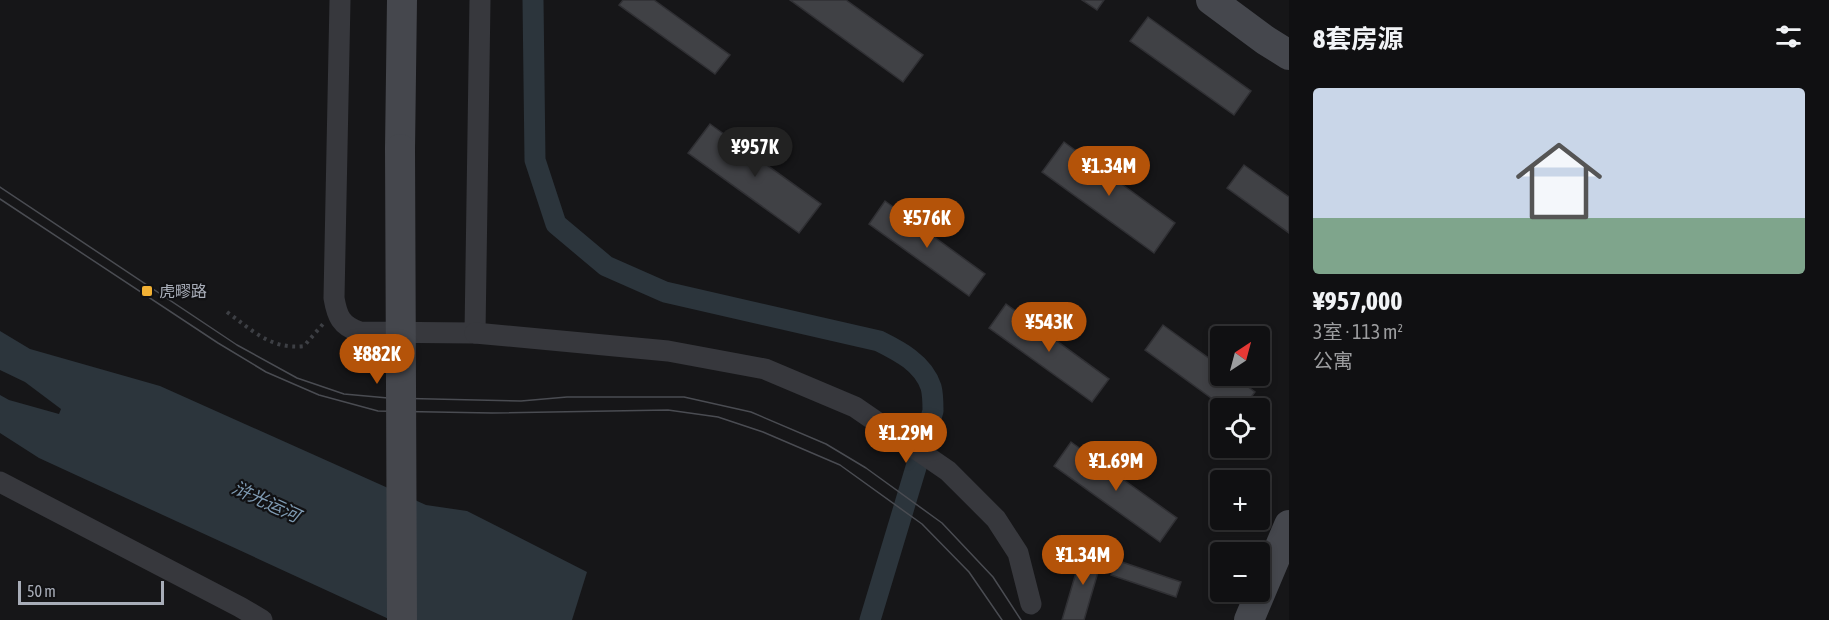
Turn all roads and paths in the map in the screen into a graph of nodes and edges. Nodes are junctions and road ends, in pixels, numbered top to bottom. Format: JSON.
{"nodes":[{"id":1,"x":340,"y":0,"type":"edge"},
{"id":2,"x":402,"y":0,"type":"edge"},
{"id":3,"x":480,"y":0,"type":"edge"},
{"id":4,"x":1211,"y":0,"type":"edge"},
{"id":5,"x":1289,"y":55,"type":"edge"},
{"id":6,"x":227,"y":312,"type":"dead end"},
{"id":7,"x":338,"y":316,"type":"junction"},
{"id":8,"x":475,"y":333,"type":"junction"},
{"id":9,"x":0,"y":482,"type":"edge"},
{"id":10,"x":1289,"y":525,"type":"edge"},
{"id":11,"x":1031,"y":603,"type":"dead end"},
{"id":12,"x":262,"y":620,"type":"edge"},
{"id":13,"x":402,"y":620,"type":"edge"},
{"id":14,"x":1249,"y":620,"type":"edge"}],
"edges":[{"from":1,"to":7,"type":"street"},
{"from":2,"to":13,"type":"main road","bridge":true},
{"from":3,"to":8,"type":"street"},
{"from":4,"to":5,"type":"main road"},
{"from":6,"to":7,"type":"path"},
{"from":7,"to":8,"type":"street"},
{"from":8,"to":11,"type":"street"},
{"from":9,"to":12,"type":"street"},
{"from":10,"to":14,"type":"main road"}]}
